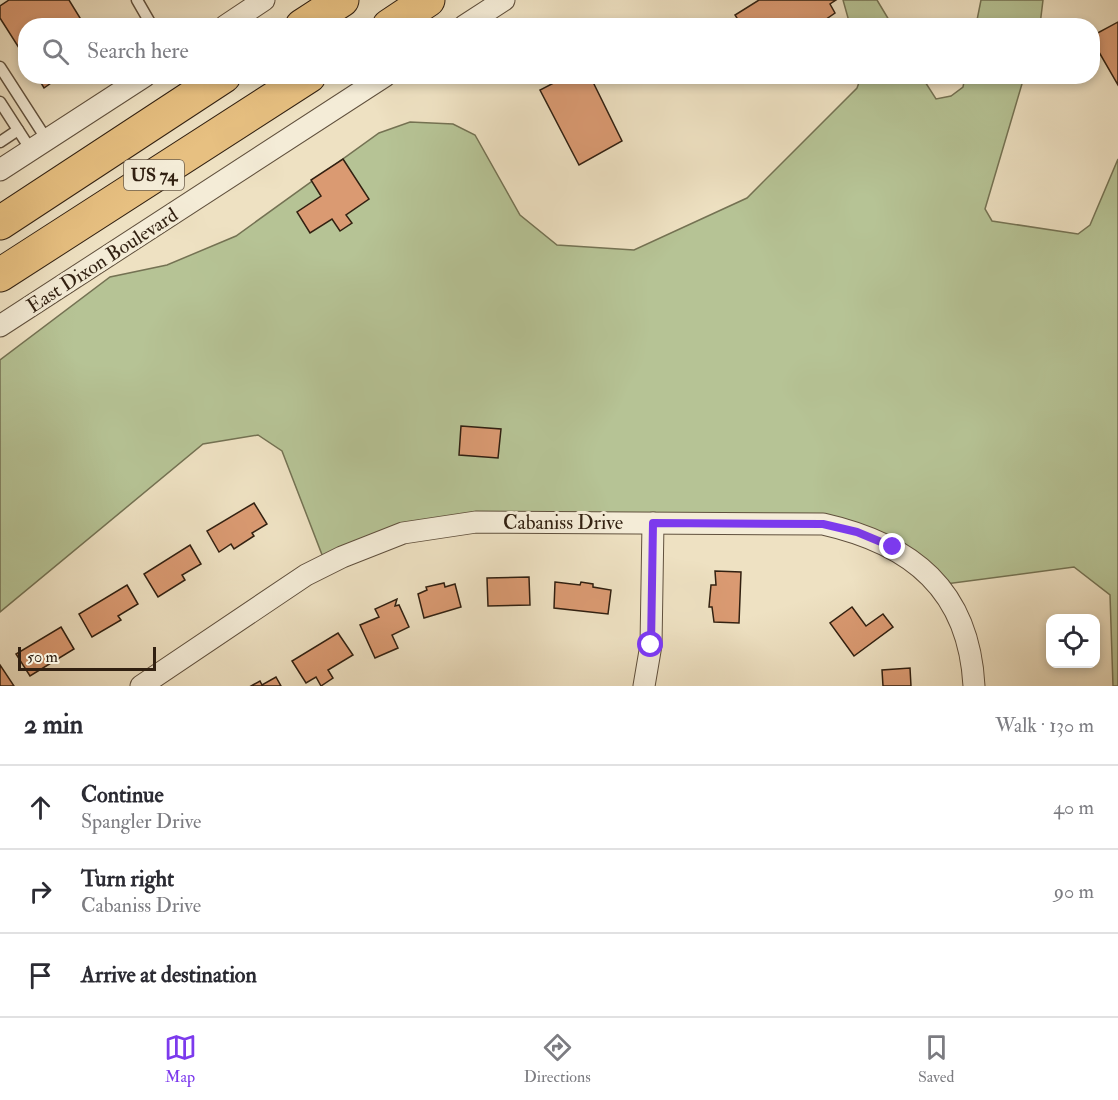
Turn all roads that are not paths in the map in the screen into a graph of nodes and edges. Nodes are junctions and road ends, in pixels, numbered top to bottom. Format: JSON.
{"nodes":[{"id":1,"x":137,"y":0,"type":"edge"},
{"id":2,"x":264,"y":0,"type":"edge"},
{"id":3,"x":342,"y":0,"type":"edge"},
{"id":4,"x":397,"y":0,"type":"edge"},
{"id":5,"x":428,"y":0,"type":"edge"},
{"id":6,"x":504,"y":0,"type":"edge"},
{"id":7,"x":147,"y":18,"type":"edge"},
{"id":8,"x":237,"y":18,"type":"edge"},
{"id":9,"x":315,"y":18,"type":"edge"},
{"id":10,"x":385,"y":18,"type":"edge"},
{"id":11,"x":401,"y":18,"type":"edge"},
{"id":12,"x":476,"y":18,"type":"edge"},
{"id":13,"x":0,"y":68,"type":"edge"},
{"id":14,"x":134,"y":84,"type":"edge"},
{"id":15,"x":212,"y":84,"type":"edge"},
{"id":16,"x":297,"y":84,"type":"edge"},
{"id":17,"x":374,"y":84,"type":"edge"},
{"id":18,"x":0,"y":102,"type":"edge"},
{"id":19,"x":4,"y":116,"type":"edge"},
{"id":20,"x":18,"y":130,"type":"junction"},
{"id":21,"x":0,"y":142,"type":"edge"},
{"id":22,"x":39,"y":145,"type":"junction"},
{"id":23,"x":0,"y":170,"type":"edge"},
{"id":24,"x":0,"y":223,"type":"edge"},
{"id":25,"x":0,"y":275,"type":"edge"},
{"id":26,"x":0,"y":326,"type":"edge"},
{"id":27,"x":653,"y":523,"type":"junction"},
{"id":28,"x":141,"y":686,"type":"edge"},
{"id":29,"x":644,"y":686,"type":"edge"},
{"id":30,"x":974,"y":686,"type":"edge"}],
"edges":[{"from":1,"to":7,"type":"lane"},
{"from":2,"to":8,"type":"street"},
{"from":3,"to":9,"type":"highway"},
{"from":4,"to":10,"type":"highway"},
{"from":5,"to":11,"type":"highway"},
{"from":6,"to":12,"type":"street"},
{"from":13,"to":22,"type":"lane"},
{"from":14,"to":22,"type":"street"},
{"from":15,"to":24,"type":"highway","number":"US 74"},
{"from":16,"to":25,"type":"highway","number":"US 74"},
{"from":17,"to":26,"type":"street","name":"East Dixon Boulevard"},
{"from":18,"to":19,"type":"lane"},
{"from":19,"to":20,"type":"lane"},
{"from":20,"to":21,"type":"lane"},
{"from":20,"to":22,"type":"lane"},
{"from":22,"to":23,"type":"street"},
{"from":27,"to":28,"type":"street","name":"Cabaniss Drive"},
{"from":27,"to":29,"type":"street"},
{"from":27,"to":30,"type":"street","name":"Cabaniss Drive"}]}
